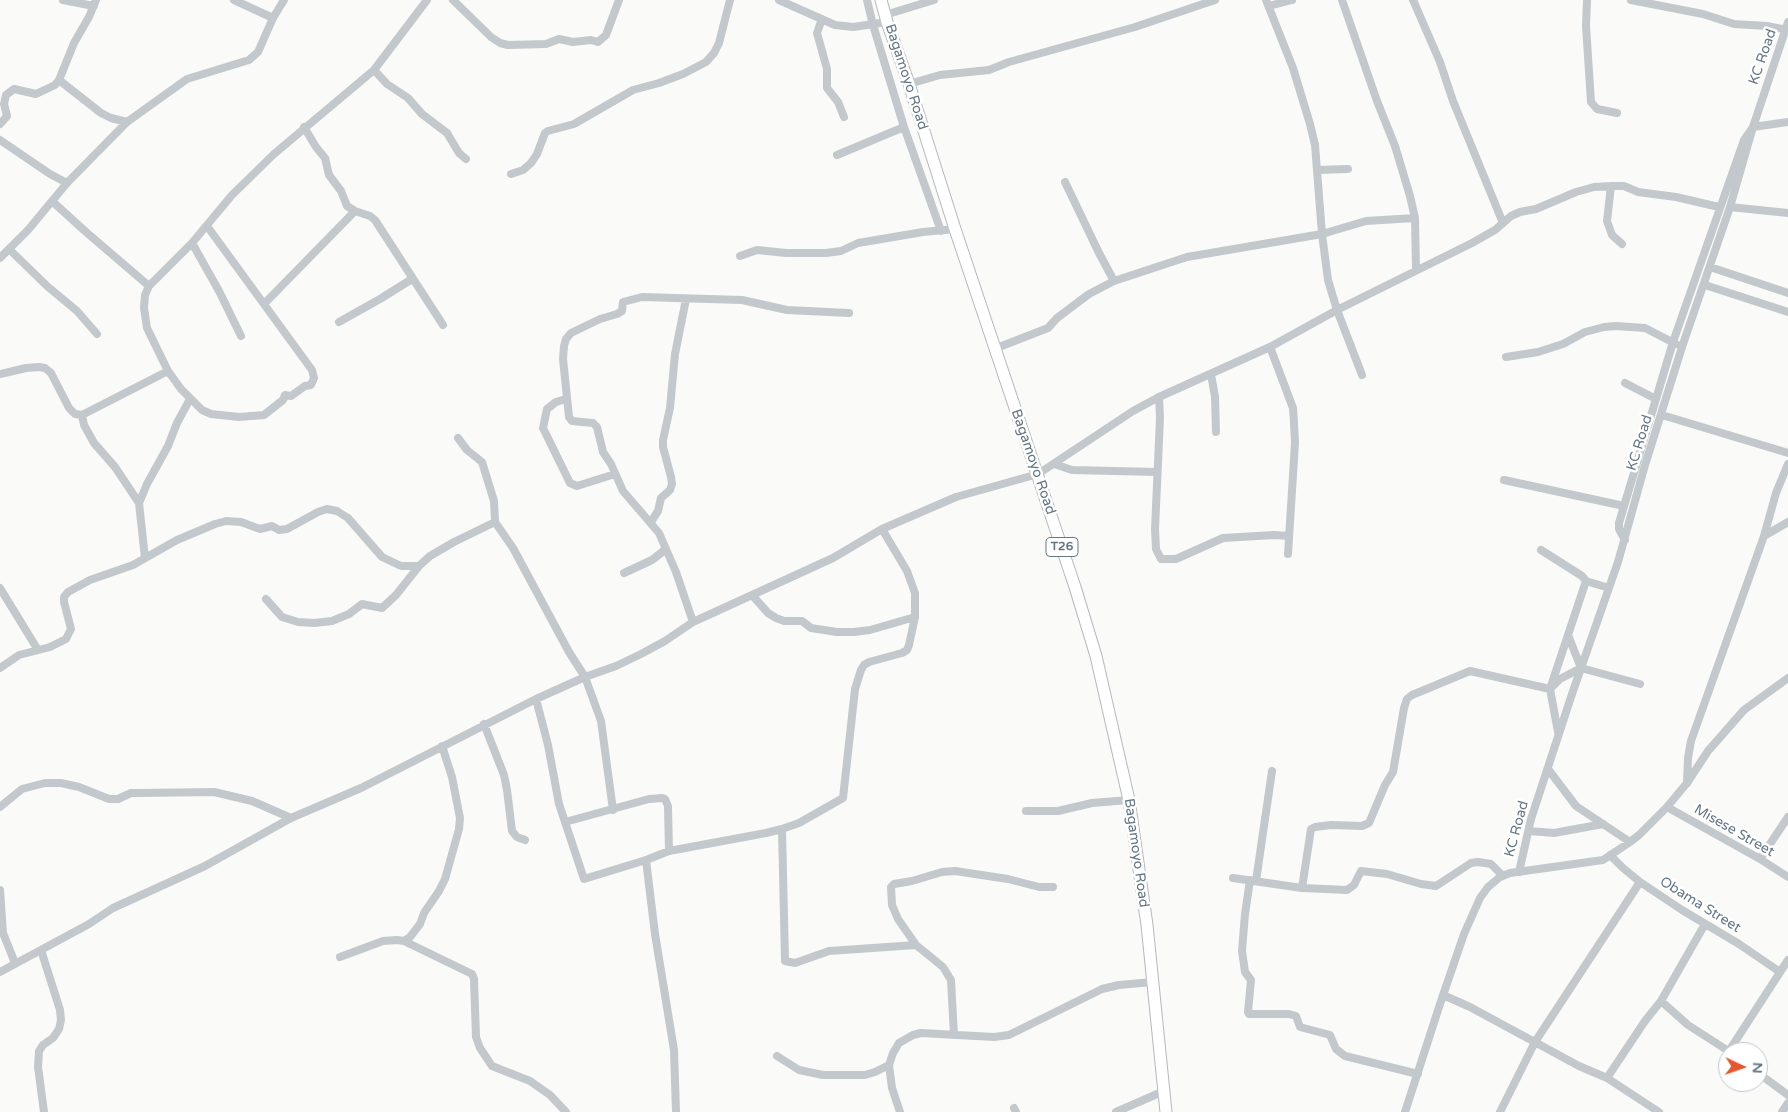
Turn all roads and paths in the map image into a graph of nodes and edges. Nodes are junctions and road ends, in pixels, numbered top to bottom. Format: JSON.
{"nodes":[{"id":1,"x":63,"y":0,"type":"edge"},
{"id":2,"x":234,"y":0,"type":"edge"},
{"id":3,"x":284,"y":0,"type":"edge"},
{"id":4,"x":427,"y":0,"type":"edge"},
{"id":5,"x":453,"y":0,"type":"edge"},
{"id":6,"x":619,"y":0,"type":"edge"},
{"id":7,"x":730,"y":0,"type":"edge"},
{"id":8,"x":779,"y":0,"type":"edge"},
{"id":9,"x":867,"y":0,"type":"edge"},
{"id":10,"x":881,"y":0,"type":"edge"},
{"id":11,"x":934,"y":0,"type":"edge"},
{"id":12,"x":1215,"y":0,"type":"edge"},
{"id":13,"x":1292,"y":0,"type":"edge"},
{"id":14,"x":1342,"y":0,"type":"edge"},
{"id":15,"x":1413,"y":0,"type":"edge"},
{"id":16,"x":1587,"y":0,"type":"edge"},
{"id":17,"x":1631,"y":0,"type":"edge"},
{"id":18,"x":95,"y":3,"type":"edge"},
{"id":19,"x":1268,"y":3,"type":"edge"},
{"id":20,"x":273,"y":18,"type":"junction"},
{"id":21,"x":886,"y":18,"type":"junction"},
{"id":22,"x":822,"y":19,"type":"junction"},
{"id":23,"x":873,"y":25,"type":"junction"},
{"id":24,"x":1787,"y":27,"type":"edge"},
{"id":25,"x":374,"y":70,"type":"junction"},
{"id":26,"x":59,"y":80,"type":"junction"},
{"id":27,"x":909,"y":84,"type":"junction"},
{"id":28,"x":1617,"y":112,"type":"dead end"},
{"id":29,"x":844,"y":117,"type":"dead end"},
{"id":30,"x":127,"y":122,"type":"junction"},
{"id":31,"x":1788,"y":122,"type":"edge"},
{"id":32,"x":0,"y":124,"type":"edge"},
{"id":33,"x":304,"y":127,"type":"junction"},
{"id":34,"x":904,"y":127,"type":"junction"},
{"id":35,"x":1753,"y":127,"type":"junction"},
{"id":36,"x":0,"y":140,"type":"edge"},
{"id":37,"x":837,"y":155,"type":"dead end"},
{"id":38,"x":466,"y":159,"type":"dead end"},
{"id":39,"x":1348,"y":169,"type":"dead end"},
{"id":40,"x":1316,"y":170,"type":"junction"},
{"id":41,"x":511,"y":174,"type":"dead end"},
{"id":42,"x":1065,"y":182,"type":"dead end"},
{"id":43,"x":67,"y":183,"type":"junction"},
{"id":44,"x":1611,"y":186,"type":"junction"},
{"id":45,"x":53,"y":202,"type":"junction"},
{"id":46,"x":1719,"y":207,"type":"junction"},
{"id":47,"x":1730,"y":207,"type":"junction"},
{"id":48,"x":355,"y":212,"type":"junction"},
{"id":49,"x":1788,"y":213,"type":"edge"},
{"id":50,"x":1415,"y":218,"type":"junction"},
{"id":51,"x":1502,"y":223,"type":"junction"},
{"id":52,"x":1713,"y":224,"type":"junction"},
{"id":53,"x":206,"y":226,"type":"junction"},
{"id":54,"x":1724,"y":226,"type":"junction"},
{"id":55,"x":955,"y":229,"type":"junction"},
{"id":56,"x":941,"y":231,"type":"junction"},
{"id":57,"x":1322,"y":234,"type":"junction"},
{"id":58,"x":192,"y":243,"type":"junction"},
{"id":59,"x":1622,"y":244,"type":"dead end"},
{"id":60,"x":10,"y":249,"type":"junction"},
{"id":61,"x":740,"y":256,"type":"dead end"},
{"id":62,"x":0,"y":258,"type":"edge"},
{"id":63,"x":1710,"y":268,"type":"junction"},
{"id":64,"x":1416,"y":270,"type":"junction"},
{"id":65,"x":412,"y":279,"type":"junction"},
{"id":66,"x":1114,"y":281,"type":"junction"},
{"id":67,"x":1705,"y":285,"type":"junction"},
{"id":68,"x":149,"y":286,"type":"junction"},
{"id":69,"x":1788,"y":293,"type":"edge"},
{"id":70,"x":686,"y":299,"type":"junction"},
{"id":71,"x":264,"y":304,"type":"junction"},
{"id":72,"x":1337,"y":310,"type":"junction"},
{"id":73,"x":1788,"y":312,"type":"edge"},
{"id":74,"x":849,"y":313,"type":"dead end"},
{"id":75,"x":339,"y":322,"type":"dead end"},
{"id":76,"x":443,"y":325,"type":"dead end"},
{"id":77,"x":97,"y":334,"type":"dead end"},
{"id":78,"x":241,"y":336,"type":"dead end"},
{"id":79,"x":1673,"y":342,"type":"junction"},
{"id":80,"x":1270,"y":347,"type":"junction"},
{"id":81,"x":1682,"y":347,"type":"junction"},
{"id":82,"x":994,"y":348,"type":"junction"},
{"id":83,"x":1506,"y":357,"type":"dead end"},
{"id":84,"x":168,"y":371,"type":"junction"},
{"id":85,"x":0,"y":374,"type":"edge"},
{"id":86,"x":1211,"y":374,"type":"junction"},
{"id":87,"x":1362,"y":375,"type":"dead end"},
{"id":88,"x":1625,"y":384,"type":"dead end"},
{"id":89,"x":1159,"y":396,"type":"junction"},
{"id":90,"x":190,"y":399,"type":"junction"},
{"id":91,"x":566,"y":399,"type":"junction"},
{"id":92,"x":1656,"y":399,"type":"junction"},
{"id":93,"x":82,"y":415,"type":"junction"},
{"id":94,"x":1662,"y":415,"type":"junction"},
{"id":95,"x":1216,"y":432,"type":"dead end"},
{"id":96,"x":458,"y":438,"type":"dead end"},
{"id":97,"x":1788,"y":453,"type":"edge"},
{"id":98,"x":1054,"y":464,"type":"junction"},
{"id":99,"x":1788,"y":464,"type":"edge"},
{"id":100,"x":1157,"y":472,"type":"junction"},
{"id":101,"x":615,"y":474,"type":"junction"},
{"id":102,"x":1038,"y":474,"type":"junction"},
{"id":103,"x":1504,"y":480,"type":"dead end"},
{"id":104,"x":140,"y":503,"type":"junction"},
{"id":105,"x":1624,"y":506,"type":"junction"},
{"id":106,"x":495,"y":522,"type":"junction"},
{"id":107,"x":651,"y":522,"type":"junction"},
{"id":108,"x":1788,"y":522,"type":"edge"},
{"id":109,"x":882,"y":529,"type":"junction"},
{"id":110,"x":1289,"y":536,"type":"junction"},
{"id":111,"x":1764,"y":536,"type":"junction"},
{"id":112,"x":1625,"y":540,"type":"junction"},
{"id":113,"x":666,"y":549,"type":"junction"},
{"id":114,"x":1541,"y":550,"type":"dead end"},
{"id":115,"x":1288,"y":554,"type":"dead end"},
{"id":116,"x":144,"y":558,"type":"junction"},
{"id":117,"x":419,"y":566,"type":"junction"},
{"id":118,"x":624,"y":574,"type":"dead end"},
{"id":119,"x":1586,"y":581,"type":"junction"},
{"id":120,"x":0,"y":588,"type":"edge"},
{"id":121,"x":1609,"y":588,"type":"junction"},
{"id":122,"x":752,"y":595,"type":"junction"},
{"id":123,"x":266,"y":599,"type":"dead end"},
{"id":124,"x":915,"y":617,"type":"junction"},
{"id":125,"x":693,"y":622,"type":"junction"},
{"id":126,"x":1568,"y":635,"type":"junction"},
{"id":127,"x":38,"y":650,"type":"junction"},
{"id":128,"x":0,"y":668,"type":"edge"},
{"id":129,"x":1581,"y":668,"type":"junction"},
{"id":130,"x":585,"y":677,"type":"junction"},
{"id":131,"x":1788,"y":678,"type":"edge"},
{"id":132,"x":1640,"y":684,"type":"dead end"},
{"id":133,"x":1550,"y":689,"type":"junction"},
{"id":134,"x":536,"y":699,"type":"junction"},
{"id":135,"x":484,"y":724,"type":"junction"},
{"id":136,"x":1559,"y":734,"type":"junction"},
{"id":137,"x":442,"y":746,"type":"junction"},
{"id":138,"x":1548,"y":770,"type":"junction"},
{"id":139,"x":1272,"y":771,"type":"dead end"},
{"id":140,"x":1687,"y":783,"type":"junction"},
{"id":141,"x":1129,"y":800,"type":"junction"},
{"id":142,"x":0,"y":807,"type":"edge"},
{"id":143,"x":1667,"y":807,"type":"junction"},
{"id":144,"x":613,"y":810,"type":"junction"},
{"id":145,"x":1026,"y":811,"type":"dead end"},
{"id":146,"x":1788,"y":817,"type":"edge"},
{"id":147,"x":292,"y":818,"type":"junction"},
{"id":148,"x":565,"y":822,"type":"junction"},
{"id":149,"x":1603,"y":824,"type":"junction"},
{"id":150,"x":782,"y":830,"type":"junction"},
{"id":151,"x":1528,"y":831,"type":"junction"},
{"id":152,"x":525,"y":840,"type":"dead end"},
{"id":153,"x":1630,"y":842,"type":"junction"},
{"id":154,"x":669,"y":851,"type":"junction"},
{"id":155,"x":1610,"y":855,"type":"junction"},
{"id":156,"x":1760,"y":859,"type":"junction"},
{"id":157,"x":646,"y":860,"type":"junction"},
{"id":158,"x":1519,"y":872,"type":"junction"},
{"id":159,"x":1503,"y":876,"type":"junction"},
{"id":160,"x":1788,"y":877,"type":"edge"},
{"id":161,"x":1233,"y":878,"type":"dead end"},
{"id":162,"x":1253,"y":881,"type":"junction"},
{"id":163,"x":1640,"y":882,"type":"junction"},
{"id":164,"x":1052,"y":887,"type":"dead end"},
{"id":165,"x":1302,"y":888,"type":"junction"},
{"id":166,"x":0,"y":890,"type":"edge"},
{"id":167,"x":1704,"y":924,"type":"junction"},
{"id":168,"x":404,"y":941,"type":"junction"},
{"id":169,"x":916,"y":945,"type":"junction"},
{"id":170,"x":41,"y":950,"type":"junction"},
{"id":171,"x":340,"y":957,"type":"dead end"},
{"id":172,"x":1788,"y":960,"type":"edge"},
{"id":173,"x":15,"y":963,"type":"junction"},
{"id":174,"x":0,"y":972,"type":"edge"},
{"id":175,"x":1780,"y":972,"type":"junction"},
{"id":176,"x":1153,"y":982,"type":"junction"},
{"id":177,"x":1443,"y":994,"type":"junction"},
{"id":178,"x":1661,"y":1001,"type":"junction"},
{"id":179,"x":954,"y":1035,"type":"junction"},
{"id":180,"x":1535,"y":1042,"type":"junction"},
{"id":181,"x":1736,"y":1042,"type":"edge"},
{"id":182,"x":1718,"y":1044,"type":"edge"},
{"id":183,"x":777,"y":1056,"type":"dead end"},
{"id":184,"x":889,"y":1065,"type":"junction"},
{"id":185,"x":1418,"y":1074,"type":"junction"},
{"id":186,"x":1607,"y":1078,"type":"junction"},
{"id":187,"x":1768,"y":1080,"type":"edge"},
{"id":188,"x":1164,"y":1091,"type":"junction"},
{"id":189,"x":1788,"y":1095,"type":"edge"},
{"id":190,"x":1788,"y":1103,"type":"edge"},
{"id":191,"x":44,"y":1112,"type":"edge"},
{"id":192,"x":566,"y":1112,"type":"edge"},
{"id":193,"x":676,"y":1112,"type":"edge"},
{"id":194,"x":900,"y":1112,"type":"edge"},
{"id":195,"x":1116,"y":1112,"type":"edge"},
{"id":196,"x":1166,"y":1112,"type":"edge"},
{"id":197,"x":1405,"y":1112,"type":"edge"},
{"id":198,"x":1500,"y":1112,"type":"edge"},
{"id":199,"x":1659,"y":1112,"type":"edge"},
{"id":200,"x":1782,"y":1112,"type":"edge"}],
"edges":[{"from":1,"to":18,"type":"street"},
{"from":2,"to":20,"type":"street"},
{"from":3,"to":20,"type":"street"},
{"from":4,"to":25,"type":"street"},
{"from":5,"to":6,"type":"street"},
{"from":7,"to":41,"type":"street"},
{"from":8,"to":22,"type":"street"},
{"from":9,"to":23,"type":"street"},
{"from":10,"to":21,"type":"highway","name":"Bagamoyo Road","number":"T26"},
{"from":11,"to":21,"type":"street"},
{"from":12,"to":27,"type":"street"},
{"from":13,"to":19,"type":"street"},
{"from":14,"to":50,"type":"street"},
{"from":15,"to":51,"type":"street"},
{"from":16,"to":28,"type":"street"},
{"from":17,"to":24,"type":"street"},
{"from":18,"to":26,"type":"street"},
{"from":19,"to":40,"type":"street"},
{"from":20,"to":30,"type":"street"},
{"from":21,"to":23,"type":"street"},
{"from":21,"to":27,"type":"highway","name":"Bagamoyo Road","number":"T26"},
{"from":22,"to":23,"type":"street"},
{"from":22,"to":29,"type":"street"},
{"from":23,"to":34,"type":"street"},
{"from":24,"to":35,"type":"street","name":"KC Road"},
{"from":25,"to":33,"type":"street"},
{"from":25,"to":38,"type":"street"},
{"from":26,"to":30,"type":"street"},
{"from":26,"to":32,"type":"street"},
{"from":27,"to":55,"type":"highway","name":"Bagamoyo Road","number":"T26"},
{"from":30,"to":43,"type":"street"},
{"from":31,"to":35,"type":"street"},
{"from":33,"to":48,"type":"street"},
{"from":33,"to":53,"type":"street"},
{"from":34,"to":37,"type":"street"},
{"from":34,"to":56,"type":"street"},
{"from":35,"to":46,"type":"street"},
{"from":35,"to":47,"type":"street","name":"KC Road"},
{"from":36,"to":43,"type":"street"},
{"from":39,"to":40,"type":"street"},
{"from":40,"to":57,"type":"street"},
{"from":42,"to":66,"type":"street"},
{"from":43,"to":45,"type":"street"},
{"from":44,"to":46,"type":"street"},
{"from":44,"to":51,"type":"street"},
{"from":44,"to":59,"type":"street"},
{"from":45,"to":60,"type":"street"},
{"from":45,"to":68,"type":"street"},
{"from":46,"to":52,"type":"street"},
{"from":47,"to":49,"type":"street"},
{"from":47,"to":54,"type":"street","name":"KC Road"},
{"from":48,"to":65,"type":"street"},
{"from":48,"to":71,"type":"street"},
{"from":50,"to":57,"type":"street"},
{"from":50,"to":64,"type":"street"},
{"from":51,"to":64,"type":"street"},
{"from":52,"to":54,"type":"street"},
{"from":52,"to":79,"type":"street"},
{"from":53,"to":58,"type":"street"},
{"from":53,"to":71,"type":"street"},
{"from":54,"to":63,"type":"street","name":"KC Road"},
{"from":55,"to":56,"type":"street"},
{"from":55,"to":82,"type":"highway","name":"Bagamoyo Road","number":"T26"},
{"from":56,"to":61,"type":"street"},
{"from":57,"to":66,"type":"street"},
{"from":57,"to":72,"type":"street"},
{"from":58,"to":68,"type":"street"},
{"from":58,"to":78,"type":"street"},
{"from":60,"to":62,"type":"street"},
{"from":60,"to":77,"type":"street"},
{"from":63,"to":67,"type":"street","name":"KC Road"},
{"from":63,"to":69,"type":"street"},
{"from":64,"to":72,"type":"street"},
{"from":65,"to":75,"type":"street"},
{"from":65,"to":76,"type":"street"},
{"from":66,"to":82,"type":"street"},
{"from":67,"to":73,"type":"street"},
{"from":67,"to":81,"type":"street","name":"KC Road"},
{"from":68,"to":84,"type":"street"},
{"from":70,"to":74,"type":"street"},
{"from":70,"to":91,"type":"street"},
{"from":70,"to":107,"type":"street"},
{"from":71,"to":90,"type":"street"},
{"from":72,"to":80,"type":"street"},
{"from":72,"to":87,"type":"street"},
{"from":79,"to":81,"type":"street"},
{"from":79,"to":83,"type":"street"},
{"from":79,"to":92,"type":"street"},
{"from":80,"to":86,"type":"street"},
{"from":80,"to":110,"type":"street"},
{"from":81,"to":94,"type":"street","name":"KC Road"},
{"from":82,"to":102,"type":"highway","name":"Bagamoyo Road","number":"T26"},
{"from":84,"to":90,"type":"street"},
{"from":84,"to":93,"type":"street"},
{"from":85,"to":93,"type":"street"},
{"from":86,"to":89,"type":"street"},
{"from":86,"to":95,"type":"street"},
{"from":88,"to":92,"type":"street"},
{"from":89,"to":98,"type":"street"},
{"from":89,"to":100,"type":"street"},
{"from":90,"to":104,"type":"street"},
{"from":91,"to":101,"type":"street"},
{"from":91,"to":101,"type":"street"},
{"from":92,"to":105,"type":"street"},
{"from":93,"to":104,"type":"street"},
{"from":94,"to":97,"type":"street"},
{"from":94,"to":112,"type":"street","name":"KC Road"},
{"from":96,"to":106,"type":"street"},
{"from":98,"to":100,"type":"street"},
{"from":98,"to":102,"type":"street"},
{"from":99,"to":111,"type":"street"},
{"from":100,"to":110,"type":"street"},
{"from":101,"to":107,"type":"street"},
{"from":102,"to":109,"type":"street"},
{"from":102,"to":141,"type":"highway","name":"Bagamoyo Road","number":"T26"},
{"from":103,"to":105,"type":"street"},
{"from":104,"to":116,"type":"street"},
{"from":105,"to":112,"type":"street"},
{"from":106,"to":117,"type":"street"},
{"from":106,"to":130,"type":"street"},
{"from":107,"to":113,"type":"street"},
{"from":108,"to":111,"type":"street"},
{"from":109,"to":122,"type":"street"},
{"from":109,"to":124,"type":"street"},
{"from":110,"to":115,"type":"street"},
{"from":111,"to":140,"type":"street"},
{"from":112,"to":121,"type":"street","name":"KC Road"},
{"from":113,"to":118,"type":"street"},
{"from":113,"to":125,"type":"street"},
{"from":114,"to":119,"type":"street"},
{"from":116,"to":117,"type":"street"},
{"from":116,"to":127,"type":"street"},
{"from":117,"to":123,"type":"street"},
{"from":119,"to":121,"type":"street"},
{"from":119,"to":126,"type":"street"},
{"from":120,"to":127,"type":"street"},
{"from":121,"to":129,"type":"street","name":"KC Road"},
{"from":122,"to":124,"type":"street"},
{"from":122,"to":125,"type":"street"},
{"from":124,"to":150,"type":"street"},
{"from":125,"to":130,"type":"street"},
{"from":126,"to":129,"type":"street"},
{"from":126,"to":133,"type":"street"},
{"from":127,"to":128,"type":"street"},
{"from":129,"to":132,"type":"street"},
{"from":129,"to":133,"type":"street"},
{"from":129,"to":136,"type":"street","name":"KC Road"},
{"from":130,"to":134,"type":"street"},
{"from":130,"to":144,"type":"street"},
{"from":131,"to":140,"type":"street"},
{"from":133,"to":136,"type":"street"},
{"from":133,"to":165,"type":"street"},
{"from":134,"to":135,"type":"street"},
{"from":134,"to":148,"type":"street"},
{"from":135,"to":137,"type":"street"},
{"from":135,"to":152,"type":"street"},
{"from":136,"to":138,"type":"street","name":"KC Road"},
{"from":137,"to":147,"type":"street"},
{"from":137,"to":168,"type":"street"},
{"from":138,"to":149,"type":"street"},
{"from":138,"to":151,"type":"street","name":"KC Road"},
{"from":139,"to":162,"type":"street"},
{"from":140,"to":143,"type":"street"},
{"from":141,"to":145,"type":"street"},
{"from":141,"to":176,"type":"highway","name":"Bagamoyo Road","number":"T26"},
{"from":142,"to":147,"type":"street"},
{"from":143,"to":153,"type":"street"},
{"from":143,"to":156,"type":"street","name":"Misese Street"},
{"from":144,"to":148,"type":"street"},
{"from":144,"to":154,"type":"street"},
{"from":146,"to":156,"type":"street"},
{"from":147,"to":170,"type":"street"},
{"from":148,"to":157,"type":"street"},
{"from":149,"to":151,"type":"street"},
{"from":149,"to":153,"type":"street"},
{"from":150,"to":154,"type":"street"},
{"from":150,"to":169,"type":"street"},
{"from":151,"to":158,"type":"street","name":"KC Road"},
{"from":153,"to":155,"type":"street"},
{"from":154,"to":157,"type":"street"},
{"from":155,"to":158,"type":"street"},
{"from":155,"to":163,"type":"street","name":"Obama Street"},
{"from":156,"to":160,"type":"street","name":"Misese Street"},
{"from":157,"to":193,"type":"street"},
{"from":158,"to":159,"type":"street"},
{"from":159,"to":165,"type":"street"},
{"from":159,"to":177,"type":"street"},
{"from":161,"to":162,"type":"street"},
{"from":162,"to":165,"type":"street"},
{"from":162,"to":185,"type":"street"},
{"from":163,"to":167,"type":"street","name":"Obama Street"},
{"from":163,"to":180,"type":"street"},
{"from":164,"to":169,"type":"street"},
{"from":166,"to":173,"type":"street"},
{"from":167,"to":175,"type":"street","name":"Obama Street"},
{"from":167,"to":178,"type":"street"},
{"from":168,"to":171,"type":"street"},
{"from":168,"to":192,"type":"street"},
{"from":169,"to":179,"type":"street"},
{"from":170,"to":173,"type":"street"},
{"from":170,"to":191,"type":"street"},
{"from":172,"to":175,"type":"street"},
{"from":173,"to":174,"type":"street"},
{"from":175,"to":181,"type":"street"},
{"from":176,"to":179,"type":"street"},
{"from":176,"to":188,"type":"highway","name":"Bagamoyo Road","number":"T26"},
{"from":177,"to":180,"type":"street"},
{"from":177,"to":185,"type":"street"},
{"from":178,"to":182,"type":"street"},
{"from":178,"to":186,"type":"street"},
{"from":179,"to":184,"type":"street"},
{"from":180,"to":186,"type":"street"},
{"from":180,"to":198,"type":"street"},
{"from":183,"to":184,"type":"street"},
{"from":184,"to":194,"type":"street"},
{"from":185,"to":197,"type":"street"},
{"from":186,"to":199,"type":"street"},
{"from":187,"to":189,"type":"street"},
{"from":188,"to":195,"type":"street"},
{"from":188,"to":196,"type":"highway","name":"Bagamoyo Road","number":"T26"},
{"from":190,"to":200,"type":"street"}]}
